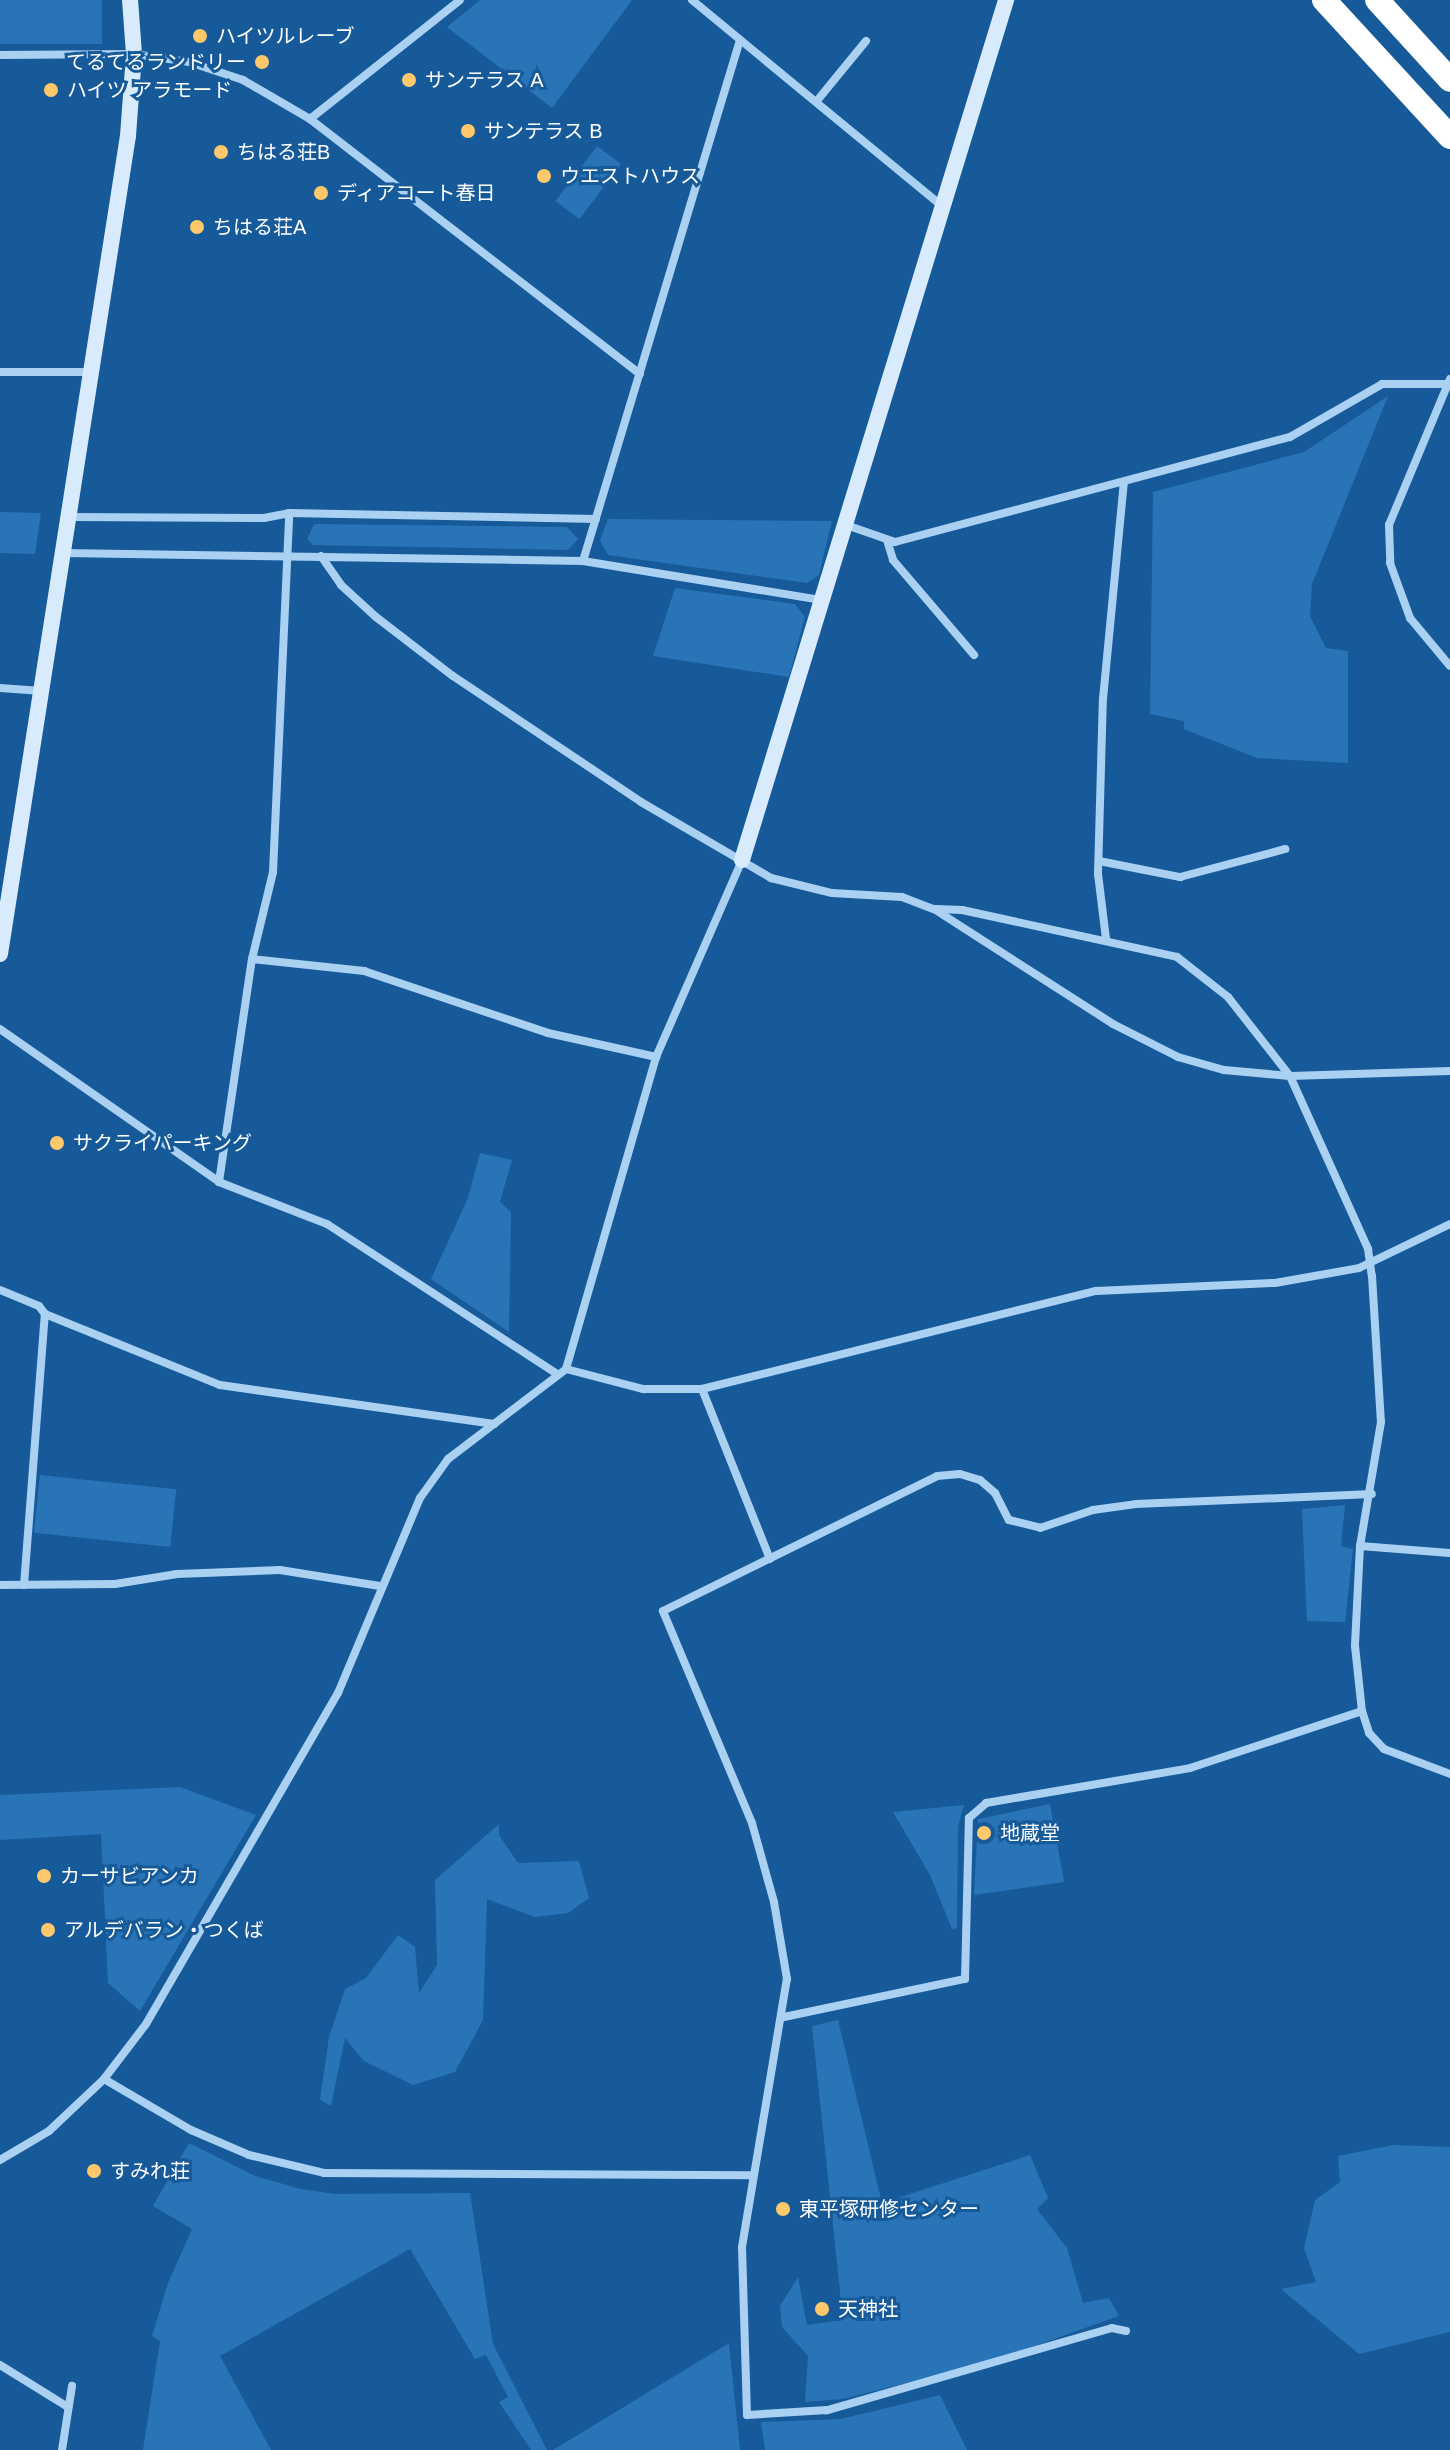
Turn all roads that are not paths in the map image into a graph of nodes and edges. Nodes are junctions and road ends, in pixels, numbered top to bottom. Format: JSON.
{"nodes":[{"id":1,"x":130,"y":0,"type":"edge"},
{"id":2,"x":460,"y":0,"type":"edge"},
{"id":3,"x":692,"y":0,"type":"edge"},
{"id":4,"x":1006,"y":0,"type":"edge"},
{"id":5,"x":1324,"y":0,"type":"edge"},
{"id":6,"x":1377,"y":0,"type":"edge"},
{"id":7,"x":740,"y":40,"type":"junction"},
{"id":8,"x":866,"y":41,"type":"dead end"},
{"id":9,"x":134,"y":54,"type":"junction"},
{"id":10,"x":0,"y":55,"type":"edge"},
{"id":11,"x":1450,"y":80,"type":"edge"},
{"id":12,"x":816,"y":102,"type":"junction"},
{"id":13,"x":310,"y":119,"type":"junction"},
{"id":14,"x":1450,"y":137,"type":"edge"},
{"id":15,"x":941,"y":205,"type":"junction"},
{"id":16,"x":0,"y":372,"type":"edge"},
{"id":17,"x":91,"y":372,"type":"junction"},
{"id":18,"x":640,"y":374,"type":"junction"},
{"id":19,"x":1448,"y":381,"type":"edge"},
{"id":20,"x":1124,"y":482,"type":"junction"},
{"id":21,"x":289,"y":513,"type":"junction"},
{"id":22,"x":70,"y":517,"type":"junction"},
{"id":23,"x":596,"y":519,"type":"junction"},
{"id":24,"x":846,"y":525,"type":"junction"},
{"id":25,"x":887,"y":540,"type":"junction"},
{"id":26,"x":64,"y":553,"type":"junction"},
{"id":27,"x":287,"y":555,"type":"junction"},
{"id":28,"x":321,"y":556,"type":"junction"},
{"id":29,"x":583,"y":561,"type":"junction"},
{"id":30,"x":823,"y":600,"type":"junction"},
{"id":31,"x":974,"y":655,"type":"dead end"},
{"id":32,"x":1450,"y":666,"type":"edge"},
{"id":33,"x":0,"y":688,"type":"edge"},
{"id":34,"x":42,"y":691,"type":"junction"},
{"id":35,"x":1285,"y":849,"type":"dead end"},
{"id":36,"x":742,"y":860,"type":"junction"},
{"id":37,"x":1099,"y":861,"type":"junction"},
{"id":38,"x":934,"y":909,"type":"junction"},
{"id":39,"x":1106,"y":939,"type":"junction"},
{"id":40,"x":0,"y":954,"type":"edge"},
{"id":41,"x":252,"y":959,"type":"junction"},
{"id":42,"x":0,"y":1029,"type":"edge"},
{"id":43,"x":656,"y":1057,"type":"junction"},
{"id":44,"x":1450,"y":1071,"type":"edge"},
{"id":45,"x":1290,"y":1076,"type":"junction"},
{"id":46,"x":219,"y":1182,"type":"junction"},
{"id":47,"x":1450,"y":1224,"type":"edge"},
{"id":48,"x":1370,"y":1261,"type":"junction"},
{"id":49,"x":0,"y":1290,"type":"edge"},
{"id":50,"x":45,"y":1314,"type":"junction"},
{"id":51,"x":566,"y":1369,"type":"junction"},
{"id":52,"x":557,"y":1374,"type":"junction"},
{"id":53,"x":702,"y":1389,"type":"junction"},
{"id":54,"x":495,"y":1424,"type":"junction"},
{"id":55,"x":1372,"y":1494,"type":"junction"},
{"id":56,"x":1360,"y":1546,"type":"junction"},
{"id":57,"x":1450,"y":1553,"type":"edge"},
{"id":58,"x":770,"y":1559,"type":"junction"},
{"id":59,"x":0,"y":1585,"type":"edge"},
{"id":60,"x":24,"y":1585,"type":"junction"},
{"id":61,"x":380,"y":1586,"type":"junction"},
{"id":62,"x":1362,"y":1711,"type":"junction"},
{"id":63,"x":1450,"y":1774,"type":"edge"},
{"id":64,"x":784,"y":2017,"type":"junction"},
{"id":65,"x":104,"y":2079,"type":"junction"},
{"id":66,"x":0,"y":2160,"type":"edge"},
{"id":67,"x":751,"y":2175,"type":"junction"},
{"id":68,"x":1126,"y":2331,"type":"dead end"},
{"id":69,"x":0,"y":2365,"type":"edge"},
{"id":70,"x":72,"y":2386,"type":"dead end"},
{"id":71,"x":68,"y":2407,"type":"junction"},
{"id":72,"x":62,"y":2450,"type":"edge"}],
"edges":[{"from":1,"to":9,"type":"street"},
{"from":2,"to":13,"type":"street"},
{"from":3,"to":7,"type":"street"},
{"from":4,"to":15,"type":"street"},
{"from":5,"to":14,"type":"highway"},
{"from":6,"to":11,"type":"highway"},
{"from":7,"to":12,"type":"street"},
{"from":7,"to":18,"type":"street"},
{"from":8,"to":12,"type":"street"},
{"from":9,"to":10,"type":"street"},
{"from":9,"to":13,"type":"street"},
{"from":9,"to":17,"type":"street"},
{"from":12,"to":15,"type":"street"},
{"from":13,"to":18,"type":"street"},
{"from":15,"to":24,"type":"street"},
{"from":16,"to":17,"type":"street"},
{"from":17,"to":22,"type":"street"},
{"from":18,"to":23,"type":"street"},
{"from":19,"to":20,"type":"street"},
{"from":19,"to":32,"type":"street"},
{"from":20,"to":25,"type":"street"},
{"from":20,"to":37,"type":"street"},
{"from":21,"to":22,"type":"street"},
{"from":21,"to":23,"type":"street"},
{"from":21,"to":27,"type":"street"},
{"from":22,"to":26,"type":"street"},
{"from":23,"to":29,"type":"street"},
{"from":24,"to":25,"type":"street"},
{"from":24,"to":30,"type":"street"},
{"from":25,"to":31,"type":"street"},
{"from":26,"to":27,"type":"street"},
{"from":26,"to":34,"type":"street"},
{"from":27,"to":28,"type":"street"},
{"from":27,"to":41,"type":"street"},
{"from":28,"to":29,"type":"street"},
{"from":28,"to":36,"type":"street"},
{"from":29,"to":30,"type":"street"},
{"from":30,"to":36,"type":"street"},
{"from":33,"to":34,"type":"street"},
{"from":34,"to":40,"type":"street"},
{"from":35,"to":37,"type":"street"},
{"from":36,"to":38,"type":"street"},
{"from":36,"to":43,"type":"street"},
{"from":37,"to":39,"type":"street"},
{"from":38,"to":39,"type":"street"},
{"from":38,"to":45,"type":"street"},
{"from":39,"to":45,"type":"street"},
{"from":41,"to":43,"type":"street"},
{"from":41,"to":46,"type":"street"},
{"from":42,"to":46,"type":"street"},
{"from":43,"to":51,"type":"street"},
{"from":44,"to":45,"type":"street"},
{"from":45,"to":48,"type":"street"},
{"from":46,"to":52,"type":"street"},
{"from":47,"to":48,"type":"street"},
{"from":48,"to":53,"type":"street"},
{"from":48,"to":55,"type":"street"},
{"from":49,"to":50,"type":"street"},
{"from":50,"to":54,"type":"street"},
{"from":50,"to":60,"type":"street"},
{"from":51,"to":52,"type":"street"},
{"from":51,"to":53,"type":"street"},
{"from":52,"to":54,"type":"street"},
{"from":53,"to":58,"type":"street"},
{"from":54,"to":61,"type":"street"},
{"from":55,"to":56,"type":"street"},
{"from":55,"to":58,"type":"street"},
{"from":56,"to":57,"type":"street"},
{"from":56,"to":62,"type":"street"},
{"from":58,"to":64,"type":"street"},
{"from":59,"to":60,"type":"street"},
{"from":60,"to":61,"type":"street"},
{"from":61,"to":65,"type":"street"},
{"from":62,"to":63,"type":"street"},
{"from":62,"to":64,"type":"street"},
{"from":64,"to":67,"type":"street"},
{"from":65,"to":66,"type":"street"},
{"from":65,"to":67,"type":"street"},
{"from":67,"to":68,"type":"street"},
{"from":69,"to":71,"type":"street"},
{"from":70,"to":71,"type":"street"},
{"from":71,"to":72,"type":"street"}]}
